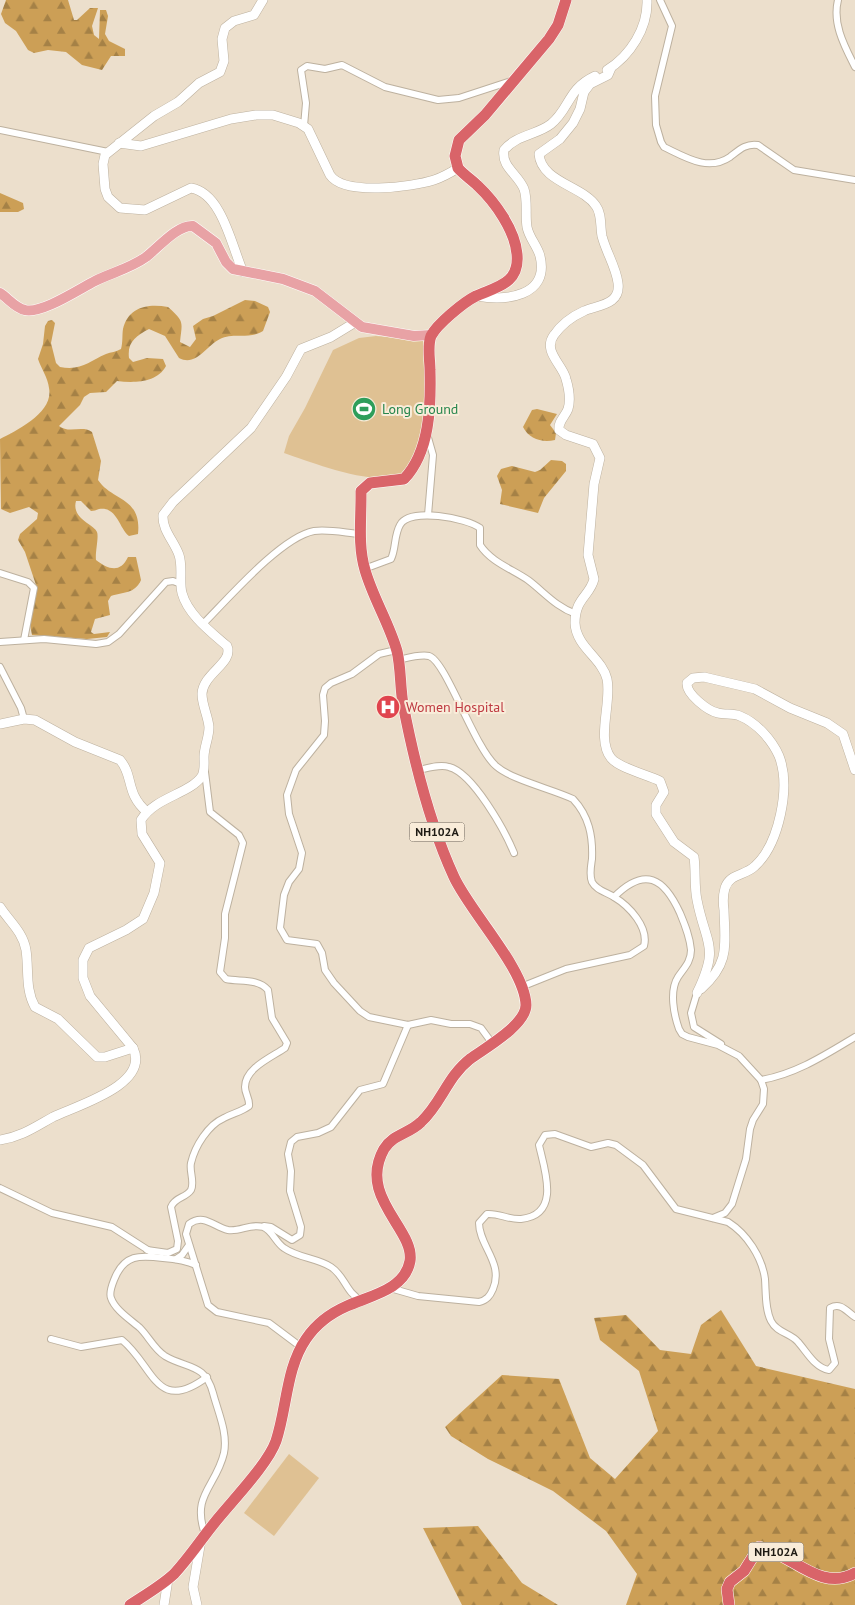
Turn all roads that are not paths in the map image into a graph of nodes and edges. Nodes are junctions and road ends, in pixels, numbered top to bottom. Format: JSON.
{"nodes":[{"id":1,"x":263,"y":0,"type":"edge"},
{"id":2,"x":566,"y":0,"type":"edge"},
{"id":3,"x":647,"y":0,"type":"edge"},
{"id":4,"x":660,"y":0,"type":"edge"},
{"id":5,"x":838,"y":0,"type":"edge"},
{"id":6,"x":855,"y":67,"type":"edge"},
{"id":7,"x":611,"y":68,"type":"junction"},
{"id":8,"x":514,"y":80,"type":"junction"},
{"id":9,"x":304,"y":126,"type":"junction"},
{"id":10,"x":0,"y":130,"type":"edge"},
{"id":11,"x":119,"y":143,"type":"junction"},
{"id":12,"x":108,"y":152,"type":"junction"},
{"id":13,"x":458,"y":168,"type":"junction"},
{"id":14,"x":855,"y":180,"type":"edge"},
{"id":15,"x":243,"y":272,"type":"junction"},
{"id":16,"x":0,"y":293,"type":"edge"},
{"id":17,"x":477,"y":296,"type":"junction"},
{"id":18,"x":354,"y":323,"type":"junction"},
{"id":19,"x":432,"y":335,"type":"junction"},
{"id":20,"x":426,"y":431,"type":"junction"},
{"id":21,"x":428,"y":516,"type":"junction"},
{"id":22,"x":360,"y":534,"type":"junction"},
{"id":23,"x":364,"y":569,"type":"junction"},
{"id":24,"x":0,"y":573,"type":"edge"},
{"id":25,"x":181,"y":584,"type":"junction"},
{"id":26,"x":576,"y":614,"type":"junction"},
{"id":27,"x":203,"y":624,"type":"junction"},
{"id":28,"x":24,"y":640,"type":"junction"},
{"id":29,"x":0,"y":642,"type":"edge"},
{"id":30,"x":397,"y":655,"type":"junction"},
{"id":31,"x":0,"y":667,"type":"edge"},
{"id":32,"x":24,"y":719,"type":"junction"},
{"id":33,"x":0,"y":724,"type":"edge"},
{"id":34,"x":204,"y":769,"type":"junction"},
{"id":35,"x":419,"y":770,"type":"junction"},
{"id":36,"x":855,"y":770,"type":"edge"},
{"id":37,"x":148,"y":812,"type":"junction"},
{"id":38,"x":514,"y":853,"type":"dead end"},
{"id":39,"x":614,"y":897,"type":"junction"},
{"id":40,"x":0,"y":906,"type":"edge"},
{"id":41,"x":521,"y":987,"type":"junction"},
{"id":42,"x":697,"y":993,"type":"junction"},
{"id":43,"x":408,"y":1025,"type":"junction"},
{"id":44,"x":855,"y":1037,"type":"edge"},
{"id":45,"x":492,"y":1043,"type":"junction"},
{"id":46,"x":133,"y":1048,"type":"junction"},
{"id":47,"x":739,"y":1056,"type":"junction"},
{"id":48,"x":761,"y":1080,"type":"junction"},
{"id":49,"x":0,"y":1140,"type":"edge"},
{"id":50,"x":0,"y":1188,"type":"edge"},
{"id":51,"x":713,"y":1218,"type":"junction"},
{"id":52,"x":261,"y":1226,"type":"junction"},
{"id":53,"x":189,"y":1245,"type":"junction"},
{"id":54,"x":147,"y":1250,"type":"junction"},
{"id":55,"x":163,"y":1258,"type":"junction"},
{"id":56,"x":176,"y":1259,"type":"junction"},
{"id":57,"x":196,"y":1265,"type":"junction"},
{"id":58,"x":390,"y":1288,"type":"junction"},
{"id":59,"x":362,"y":1300,"type":"junction"},
{"id":60,"x":855,"y":1317,"type":"edge"},
{"id":61,"x":51,"y":1339,"type":"dead end"},
{"id":62,"x":301,"y":1347,"type":"junction"},
{"id":63,"x":207,"y":1378,"type":"junction"},
{"id":64,"x":203,"y":1537,"type":"junction"},
{"id":65,"x":855,"y":1573,"type":"edge"},
{"id":66,"x":168,"y":1579,"type":"junction"},
{"id":67,"x":130,"y":1605,"type":"edge"},
{"id":68,"x":164,"y":1605,"type":"edge"},
{"id":69,"x":197,"y":1605,"type":"edge"},
{"id":70,"x":729,"y":1605,"type":"edge"}],
"edges":[{"from":1,"to":11,"type":"street"},
{"from":2,"to":8,"type":"highway"},
{"from":3,"to":7,"type":"street"},
{"from":4,"to":14,"type":"street"},
{"from":5,"to":6,"type":"street"},
{"from":7,"to":17,"type":"street"},
{"from":7,"to":26,"type":"street"},
{"from":8,"to":9,"type":"street"},
{"from":8,"to":13,"type":"highway"},
{"from":9,"to":11,"type":"street"},
{"from":9,"to":13,"type":"street"},
{"from":10,"to":12,"type":"street"},
{"from":11,"to":12,"type":"street"},
{"from":12,"to":15,"type":"street"},
{"from":13,"to":17,"type":"highway"},
{"from":15,"to":16,"type":"main road"},
{"from":15,"to":18,"type":"main road"},
{"from":17,"to":19,"type":"highway"},
{"from":18,"to":19,"type":"main road"},
{"from":18,"to":25,"type":"street"},
{"from":19,"to":20,"type":"highway","number":"NH102A"},
{"from":20,"to":21,"type":"street"},
{"from":20,"to":22,"type":"highway","number":"NH102A"},
{"from":21,"to":23,"type":"street"},
{"from":21,"to":26,"type":"street"},
{"from":22,"to":23,"type":"highway","number":"NH102A"},
{"from":22,"to":27,"type":"street"},
{"from":23,"to":30,"type":"highway","number":"NH102A"},
{"from":24,"to":28,"type":"street"},
{"from":25,"to":27,"type":"street"},
{"from":25,"to":28,"type":"street"},
{"from":26,"to":42,"type":"street"},
{"from":27,"to":34,"type":"street"},
{"from":28,"to":29,"type":"street"},
{"from":30,"to":35,"type":"highway","number":"NH102A"},
{"from":30,"to":39,"type":"street"},
{"from":30,"to":43,"type":"street"},
{"from":31,"to":32,"type":"street"},
{"from":32,"to":33,"type":"street"},
{"from":32,"to":37,"type":"street"},
{"from":34,"to":37,"type":"street"},
{"from":34,"to":54,"type":"street"},
{"from":35,"to":38,"type":"street"},
{"from":35,"to":41,"type":"highway","number":"NH102A"},
{"from":36,"to":42,"type":"street"},
{"from":37,"to":46,"type":"street"},
{"from":39,"to":41,"type":"street"},
{"from":39,"to":47,"type":"street"},
{"from":40,"to":46,"type":"street"},
{"from":41,"to":45,"type":"highway","number":"NH102A"},
{"from":42,"to":47,"type":"street"},
{"from":43,"to":45,"type":"street"},
{"from":43,"to":52,"type":"street"},
{"from":44,"to":48,"type":"street"},
{"from":45,"to":58,"type":"highway","number":"NH102A"},
{"from":46,"to":49,"type":"street"},
{"from":47,"to":48,"type":"street"},
{"from":48,"to":51,"type":"street"},
{"from":50,"to":54,"type":"street"},
{"from":51,"to":58,"type":"street"},
{"from":51,"to":60,"type":"street"},
{"from":52,"to":53,"type":"street"},
{"from":52,"to":59,"type":"street"},
{"from":53,"to":56,"type":"street"},
{"from":53,"to":57,"type":"street"},
{"from":54,"to":55,"type":"street"},
{"from":55,"to":56,"type":"street"},
{"from":55,"to":63,"type":"street"},
{"from":56,"to":57,"type":"street"},
{"from":57,"to":62,"type":"street"},
{"from":58,"to":59,"type":"highway","number":"NH102A"},
{"from":59,"to":62,"type":"highway","number":"NH102A"},
{"from":61,"to":63,"type":"street"},
{"from":62,"to":64,"type":"highway","number":"NH102A"},
{"from":63,"to":64,"type":"street"},
{"from":64,"to":66,"type":"highway","number":"NH102A"},
{"from":64,"to":69,"type":"street"},
{"from":65,"to":70,"type":"highway","number":"NH102A"},
{"from":66,"to":67,"type":"highway","number":"NH102A"},
{"from":66,"to":68,"type":"street"}]}
